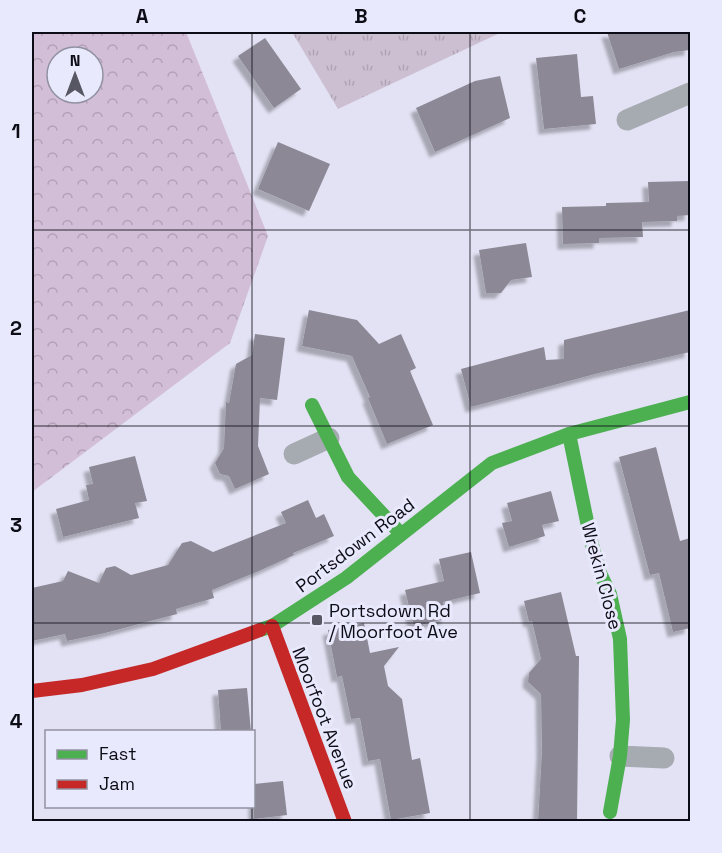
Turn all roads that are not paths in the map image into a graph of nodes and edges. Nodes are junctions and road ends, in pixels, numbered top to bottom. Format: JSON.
{"nodes":[{"id":1,"x":690,"y":93,"type":"edge"},
{"id":2,"x":627,"y":120,"type":"dead end"},
{"id":3,"x":690,"y":402,"type":"edge"},
{"id":4,"x":312,"y":405,"type":"dead end"},
{"id":5,"x":569,"y":434,"type":"junction"},
{"id":6,"x":329,"y":438,"type":"junction"},
{"id":7,"x":294,"y":454,"type":"dead end"},
{"id":8,"x":401,"y":534,"type":"junction"},
{"id":9,"x":272,"y":626,"type":"junction"},
{"id":10,"x":32,"y":691,"type":"edge"},
{"id":11,"x":620,"y":756,"type":"junction"},
{"id":12,"x":664,"y":759,"type":"dead end"},
{"id":13,"x":610,"y":812,"type":"dead end"},
{"id":14,"x":345,"y":822,"type":"edge"}],
"edges":[{"from":1,"to":2,"type":"street"},
{"from":3,"to":5,"type":"street","name":"Portsdown Road"},
{"from":4,"to":6,"type":"street"},
{"from":5,"to":8,"type":"street","name":"Portsdown Road"},
{"from":5,"to":11,"type":"street","name":"Wrekin Close"},
{"from":6,"to":7,"type":"street"},
{"from":6,"to":8,"type":"street"},
{"from":8,"to":9,"type":"street","name":"Portsdown Road"},
{"from":9,"to":10,"type":"street","name":"Portsdown Road"},
{"from":9,"to":14,"type":"street","name":"Moorfoot Avenue"},
{"from":11,"to":12,"type":"street"},
{"from":11,"to":13,"type":"street","name":"Wrekin Close"}]}
